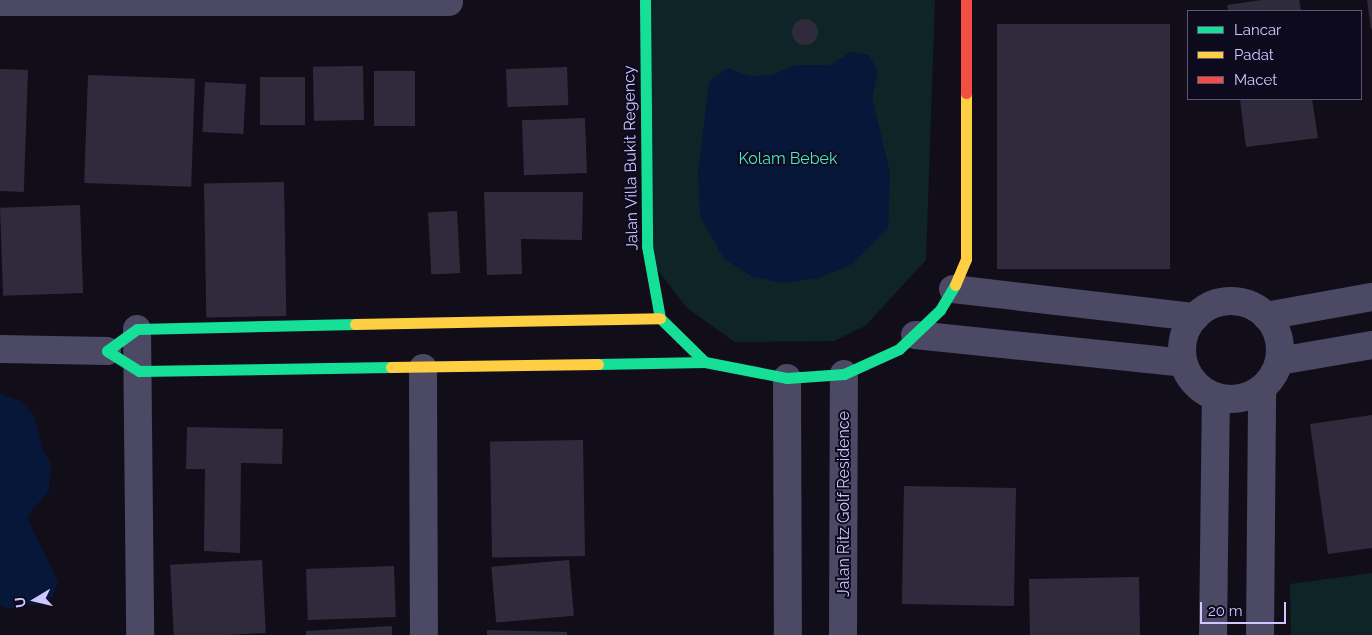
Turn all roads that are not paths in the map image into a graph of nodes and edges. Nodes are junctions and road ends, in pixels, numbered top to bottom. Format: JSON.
{"nodes":[{"id":1,"x":645,"y":0,"type":"edge"},
{"id":2,"x":966,"y":0,"type":"edge"},
{"id":3,"x":217,"y":1,"type":"edge"},
{"id":4,"x":0,"y":2,"type":"edge"},
{"id":5,"x":449,"y":2,"type":"dead end"},
{"id":6,"x":954,"y":289,"type":"junction"},
{"id":7,"x":1372,"y":297,"type":"edge"},
{"id":8,"x":1266,"y":316,"type":"junction"},
{"id":9,"x":1195,"y":317,"type":"junction"},
{"id":10,"x":660,"y":318,"type":"junction"},
{"id":11,"x":138,"y":329,"type":"junction"},
{"id":12,"x":915,"y":335,"type":"junction"},
{"id":13,"x":1372,"y":346,"type":"edge"},
{"id":14,"x":0,"y":349,"type":"edge"},
{"id":15,"x":107,"y":351,"type":"junction"},
{"id":16,"x":1279,"y":361,"type":"junction"},
{"id":17,"x":706,"y":362,"type":"junction"},
{"id":18,"x":1184,"y":363,"type":"junction"},
{"id":19,"x":423,"y":368,"type":"junction"},
{"id":20,"x":139,"y":371,"type":"junction"},
{"id":21,"x":844,"y":374,"type":"junction"},
{"id":22,"x":787,"y":378,"type":"junction"},
{"id":23,"x":1262,"y":388,"type":"junction"},
{"id":24,"x":1216,"y":397,"type":"junction"},
{"id":25,"x":140,"y":635,"type":"edge"},
{"id":26,"x":424,"y":635,"type":"edge"},
{"id":27,"x":788,"y":635,"type":"edge"},
{"id":28,"x":843,"y":635,"type":"edge"},
{"id":29,"x":1213,"y":635,"type":"edge"},
{"id":30,"x":1260,"y":635,"type":"edge"}],
"edges":[{"from":1,"to":10,"type":"street","name":"Jalan Villa Bukit Regency"},
{"from":2,"to":6,"type":"street"},
{"from":3,"to":4,"type":"street"},
{"from":3,"to":5,"type":"street"},
{"from":6,"to":9,"type":"street"},
{"from":6,"to":12,"type":"street"},
{"from":7,"to":8,"type":"street"},
{"from":8,"to":9,"type":"street"},
{"from":8,"to":16,"type":"street"},
{"from":9,"to":18,"type":"street"},
{"from":10,"to":11,"type":"street"},
{"from":10,"to":17,"type":"street"},
{"from":11,"to":15,"type":"street"},
{"from":11,"to":20,"type":"street"},
{"from":12,"to":18,"type":"street"},
{"from":12,"to":21,"type":"street"},
{"from":13,"to":16,"type":"street"},
{"from":14,"to":15,"type":"street"},
{"from":15,"to":20,"type":"street"},
{"from":16,"to":23,"type":"street"},
{"from":17,"to":19,"type":"street"},
{"from":17,"to":22,"type":"street"},
{"from":18,"to":24,"type":"street"},
{"from":19,"to":20,"type":"street"},
{"from":19,"to":26,"type":"street"},
{"from":20,"to":25,"type":"street"},
{"from":21,"to":22,"type":"street"},
{"from":21,"to":28,"type":"street","name":"Jalan Ritz Golf Residence"},
{"from":22,"to":27,"type":"street"},
{"from":23,"to":24,"type":"street"},
{"from":23,"to":30,"type":"street"},
{"from":24,"to":29,"type":"street"}]}
